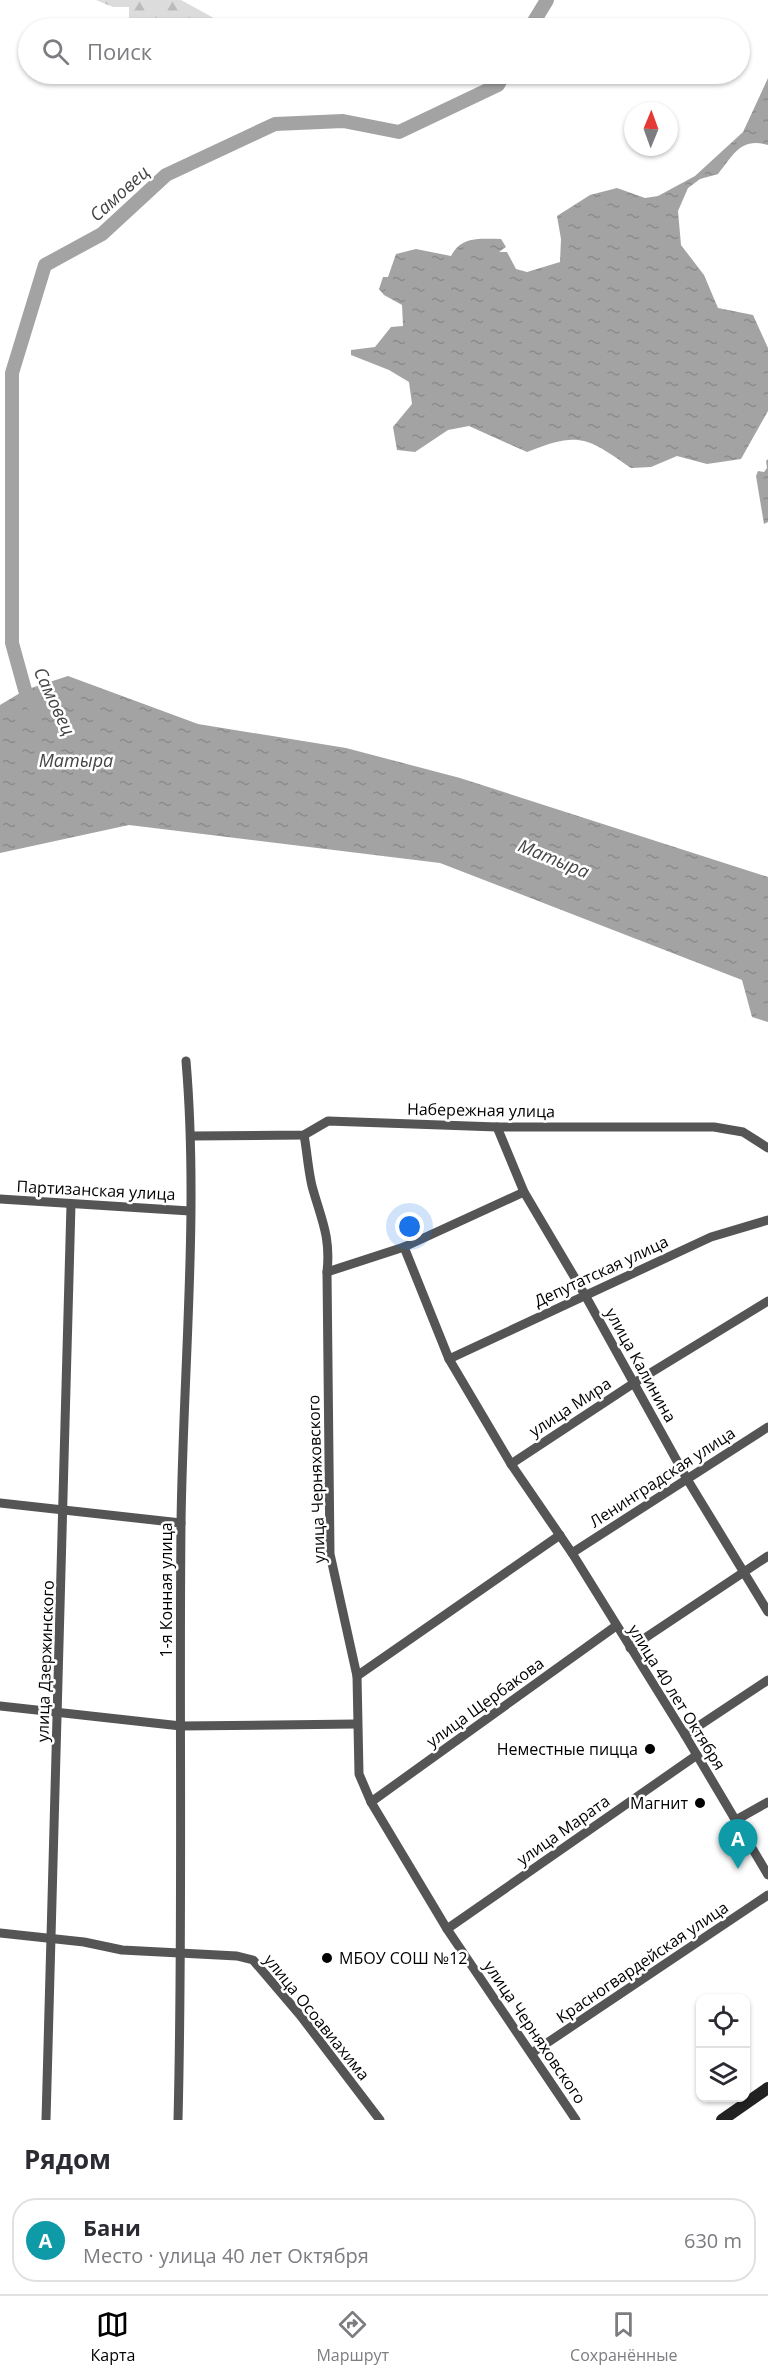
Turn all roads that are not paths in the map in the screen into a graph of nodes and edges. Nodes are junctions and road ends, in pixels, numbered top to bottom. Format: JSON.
{"nodes":[{"id":1,"x":186,"y":1061,"type":"dead end"},
{"id":2,"x":497,"y":1127,"type":"junction"},
{"id":3,"x":304,"y":1135,"type":"junction"},
{"id":4,"x":192,"y":1136,"type":"junction"},
{"id":5,"x":768,"y":1148,"type":"edge"},
{"id":6,"x":524,"y":1192,"type":"junction"},
{"id":7,"x":0,"y":1199,"type":"edge"},
{"id":8,"x":71,"y":1204,"type":"junction"},
{"id":9,"x":190,"y":1210,"type":"junction"},
{"id":10,"x":768,"y":1220,"type":"edge"},
{"id":11,"x":404,"y":1247,"type":"junction"},
{"id":12,"x":327,"y":1272,"type":"junction"},
{"id":13,"x":585,"y":1295,"type":"junction"},
{"id":14,"x":768,"y":1301,"type":"edge"},
{"id":15,"x":450,"y":1359,"type":"junction"},
{"id":16,"x":633,"y":1383,"type":"junction"},
{"id":17,"x":768,"y":1427,"type":"edge"},
{"id":18,"x":511,"y":1464,"type":"junction"},
{"id":19,"x":687,"y":1479,"type":"junction"},
{"id":20,"x":0,"y":1503,"type":"edge"},
{"id":21,"x":65,"y":1510,"type":"junction"},
{"id":22,"x":181,"y":1523,"type":"junction"},
{"id":23,"x":560,"y":1535,"type":"junction"},
{"id":24,"x":572,"y":1553,"type":"junction"},
{"id":25,"x":768,"y":1556,"type":"edge"},
{"id":26,"x":744,"y":1573,"type":"junction"},
{"id":27,"x":768,"y":1612,"type":"edge"},
{"id":28,"x":616,"y":1626,"type":"junction"},
{"id":29,"x":630,"y":1648,"type":"junction"},
{"id":30,"x":357,"y":1676,"type":"junction"},
{"id":31,"x":768,"y":1680,"type":"edge"},
{"id":32,"x":0,"y":1706,"type":"edge"},
{"id":33,"x":59,"y":1712,"type":"junction"},
{"id":34,"x":356,"y":1724,"type":"junction"},
{"id":35,"x":181,"y":1726,"type":"junction"},
{"id":36,"x":685,"y":1735,"type":"junction"},
{"id":37,"x":697,"y":1755,"type":"junction"},
{"id":38,"x":371,"y":1802,"type":"junction"},
{"id":39,"x":768,"y":1802,"type":"edge"},
{"id":40,"x":736,"y":1820,"type":"junction"},
{"id":41,"x":768,"y":1875,"type":"edge"},
{"id":42,"x":768,"y":1895,"type":"edge"},
{"id":43,"x":447,"y":1929,"type":"junction"},
{"id":44,"x":0,"y":1933,"type":"edge"},
{"id":45,"x":50,"y":1938,"type":"junction"},
{"id":46,"x":182,"y":1955,"type":"junction"},
{"id":47,"x":532,"y":2053,"type":"junction"},
{"id":48,"x":768,"y":2088,"type":"edge"},
{"id":49,"x":46,"y":2120,"type":"edge"},
{"id":50,"x":177,"y":2120,"type":"edge"},
{"id":51,"x":380,"y":2120,"type":"edge"},
{"id":52,"x":576,"y":2120,"type":"edge"},
{"id":53,"x":722,"y":2120,"type":"edge"}],
"edges":[{"from":1,"to":4,"type":"street","name":"1-я Конная улица"},
{"from":2,"to":3,"type":"street","name":"Набережная улица"},
{"from":2,"to":5,"type":"street","name":"Набережная улица"},
{"from":2,"to":6,"type":"street","name":"улица Калинина"},
{"from":3,"to":4,"type":"street","name":"Набережная улица"},
{"from":3,"to":12,"type":"street","name":"улица Черняховского"},
{"from":4,"to":9,"type":"street","name":"1-я Конная улица"},
{"from":6,"to":11,"type":"street"},
{"from":6,"to":13,"type":"street","name":"улица Калинина"},
{"from":7,"to":8,"type":"street","name":"Партизанская улица"},
{"from":8,"to":9,"type":"street","name":"Партизанская улица"},
{"from":8,"to":21,"type":"street","name":"улица Дзержинского"},
{"from":9,"to":22,"type":"street","name":"1-я Конная улица"},
{"from":10,"to":13,"type":"street","name":"Депутатская улица"},
{"from":11,"to":12,"type":"street"},
{"from":11,"to":15,"type":"street","name":"улица 40 лет Октября"},
{"from":12,"to":30,"type":"street","name":"улица Черняховского"},
{"from":13,"to":15,"type":"street","name":"Депутатская улица"},
{"from":13,"to":16,"type":"street","name":"улица Калинина"},
{"from":14,"to":16,"type":"street","name":"улица Мира"},
{"from":15,"to":18,"type":"street","name":"улица 40 лет Октября"},
{"from":16,"to":18,"type":"street","name":"улица Мира"},
{"from":16,"to":19,"type":"street","name":"улица Калинина"},
{"from":17,"to":19,"type":"street","name":"Ленинградская улица"},
{"from":18,"to":23,"type":"street","name":"улица 40 лет Октября"},
{"from":19,"to":24,"type":"street","name":"Ленинградская улица"},
{"from":19,"to":26,"type":"street","name":"улица Калинина"},
{"from":20,"to":21,"type":"street"},
{"from":21,"to":22,"type":"street"},
{"from":21,"to":33,"type":"street","name":"улица Дзержинского"},
{"from":22,"to":35,"type":"street","name":"1-я Конная улица"},
{"from":23,"to":24,"type":"street","name":"улица 40 лет Октября"},
{"from":23,"to":30,"type":"street"},
{"from":24,"to":28,"type":"street","name":"улица 40 лет Октября"},
{"from":25,"to":26,"type":"street"},
{"from":26,"to":27,"type":"street","name":"улица Калинина"},
{"from":26,"to":29,"type":"street"},
{"from":28,"to":29,"type":"street","name":"улица 40 лет Октября"},
{"from":28,"to":38,"type":"street","name":"улица Щербакова"},
{"from":29,"to":36,"type":"street","name":"улица 40 лет Октября"},
{"from":30,"to":34,"type":"street","name":"улица Черняховского"},
{"from":31,"to":36,"type":"street"},
{"from":32,"to":33,"type":"street"},
{"from":33,"to":35,"type":"street"},
{"from":33,"to":45,"type":"street","name":"улица Дзержинского"},
{"from":34,"to":35,"type":"street"},
{"from":34,"to":38,"type":"street","name":"улица Черняховского"},
{"from":35,"to":46,"type":"street","name":"1-я Конная улица"},
{"from":36,"to":37,"type":"street","name":"улица 40 лет Октября"},
{"from":37,"to":40,"type":"street","name":"улица 40 лет Октября"},
{"from":37,"to":43,"type":"street","name":"улица Марата"},
{"from":38,"to":43,"type":"street","name":"улица Черняховского"},
{"from":39,"to":40,"type":"street"},
{"from":40,"to":41,"type":"street","name":"улица 40 лет Октября"},
{"from":42,"to":47,"type":"street","name":"Красногвардейская улица"},
{"from":43,"to":47,"type":"street","name":"улица Черняховского"},
{"from":44,"to":45,"type":"street","name":"улица Осоавиахима"},
{"from":45,"to":46,"type":"street","name":"улица Осоавиахима"},
{"from":45,"to":49,"type":"street","name":"улица Дзержинского"},
{"from":46,"to":50,"type":"street","name":"1-я Конная улица"},
{"from":46,"to":51,"type":"street","name":"улица Осоавиахима"},
{"from":47,"to":52,"type":"street","name":"улица Черняховского"},
{"from":48,"to":53,"type":"main road"}]}
